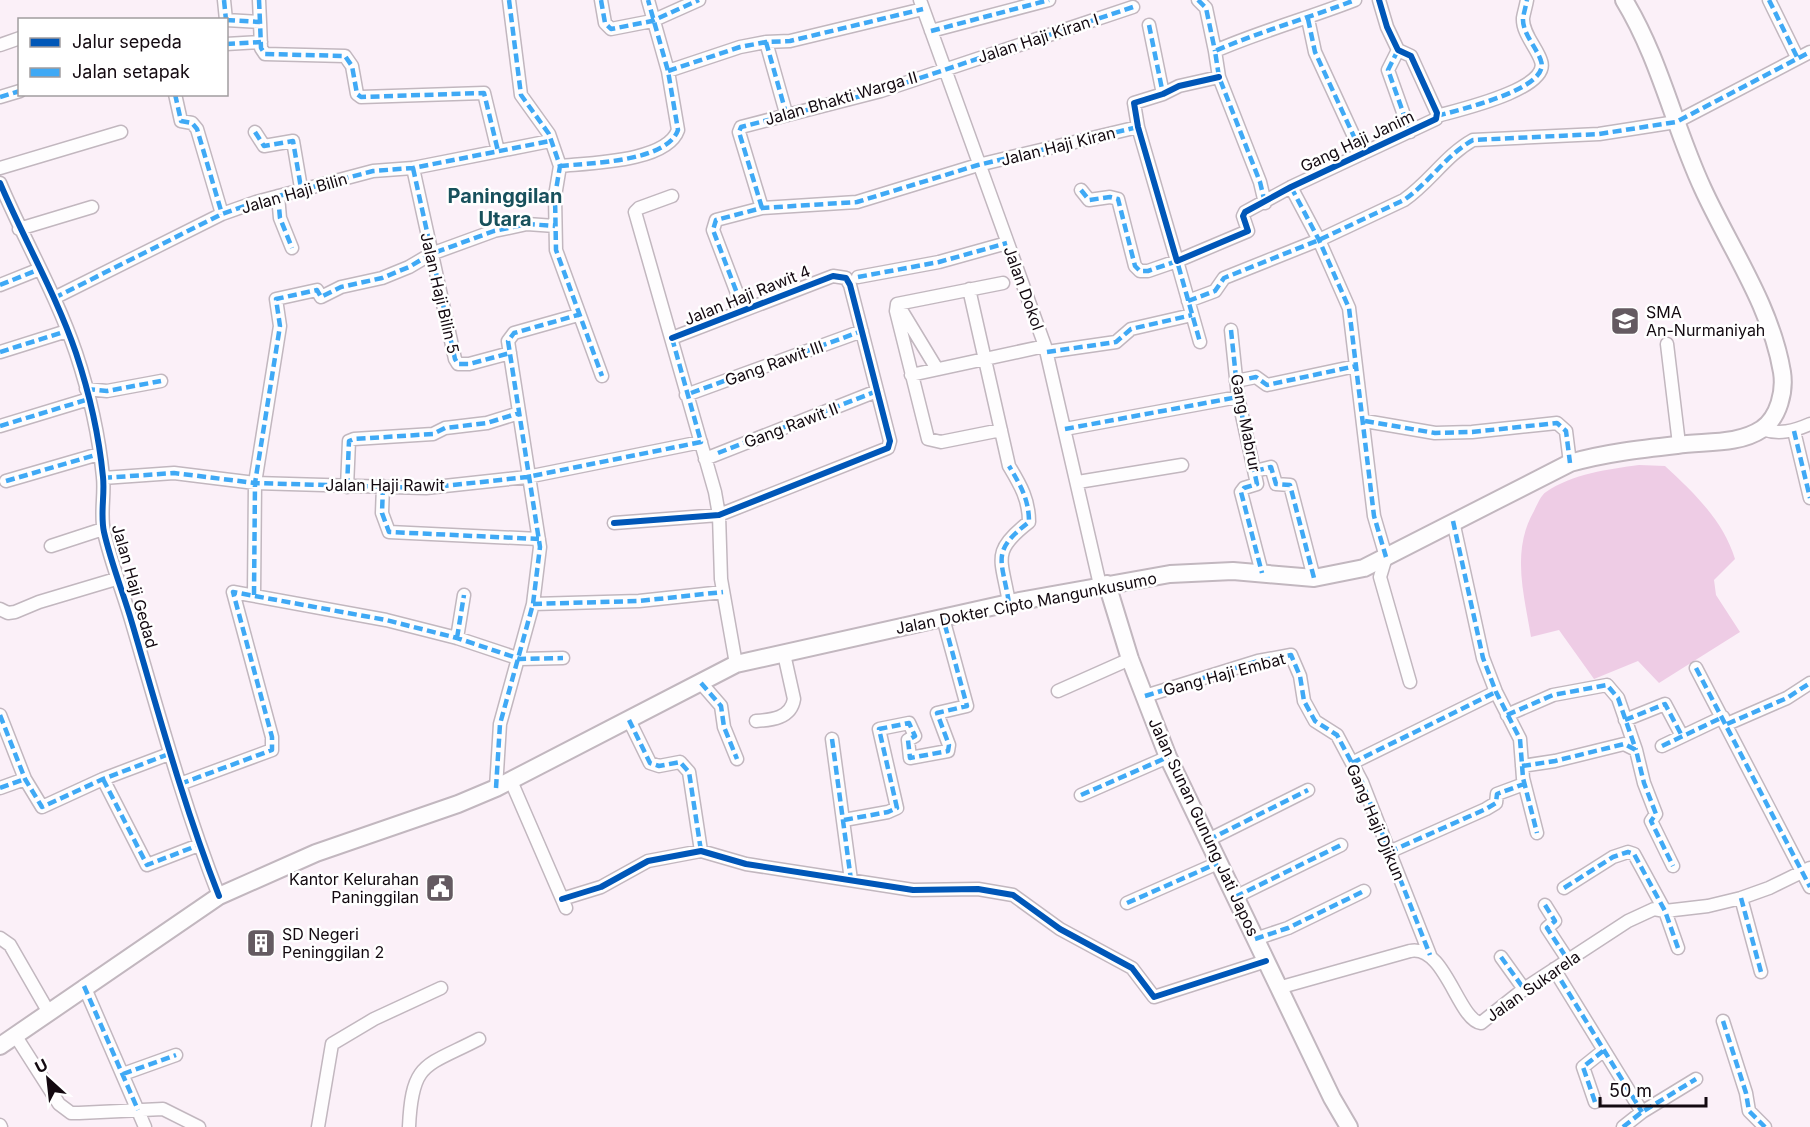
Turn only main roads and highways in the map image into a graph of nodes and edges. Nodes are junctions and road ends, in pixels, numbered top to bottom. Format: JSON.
{"nodes":[{"id":1,"x":1624,"y":0,"type":"edge"},
{"id":2,"x":1103,"y":585,"type":"junction"},
{"id":3,"x":0,"y":1046,"type":"edge"},
{"id":4,"x":1349,"y":1127,"type":"edge"}],
"edges":[{"from":1,"to":2,"type":"main road","name":"Jalan Dokter Cipto Mangunkusumo"},
{"from":2,"to":3,"type":"main road","name":"Jalan Dokter Cipto Mangunkusumo"},
{"from":2,"to":4,"type":"main road","name":"Jalan Sunan Gunung Jati Japos"}]}
